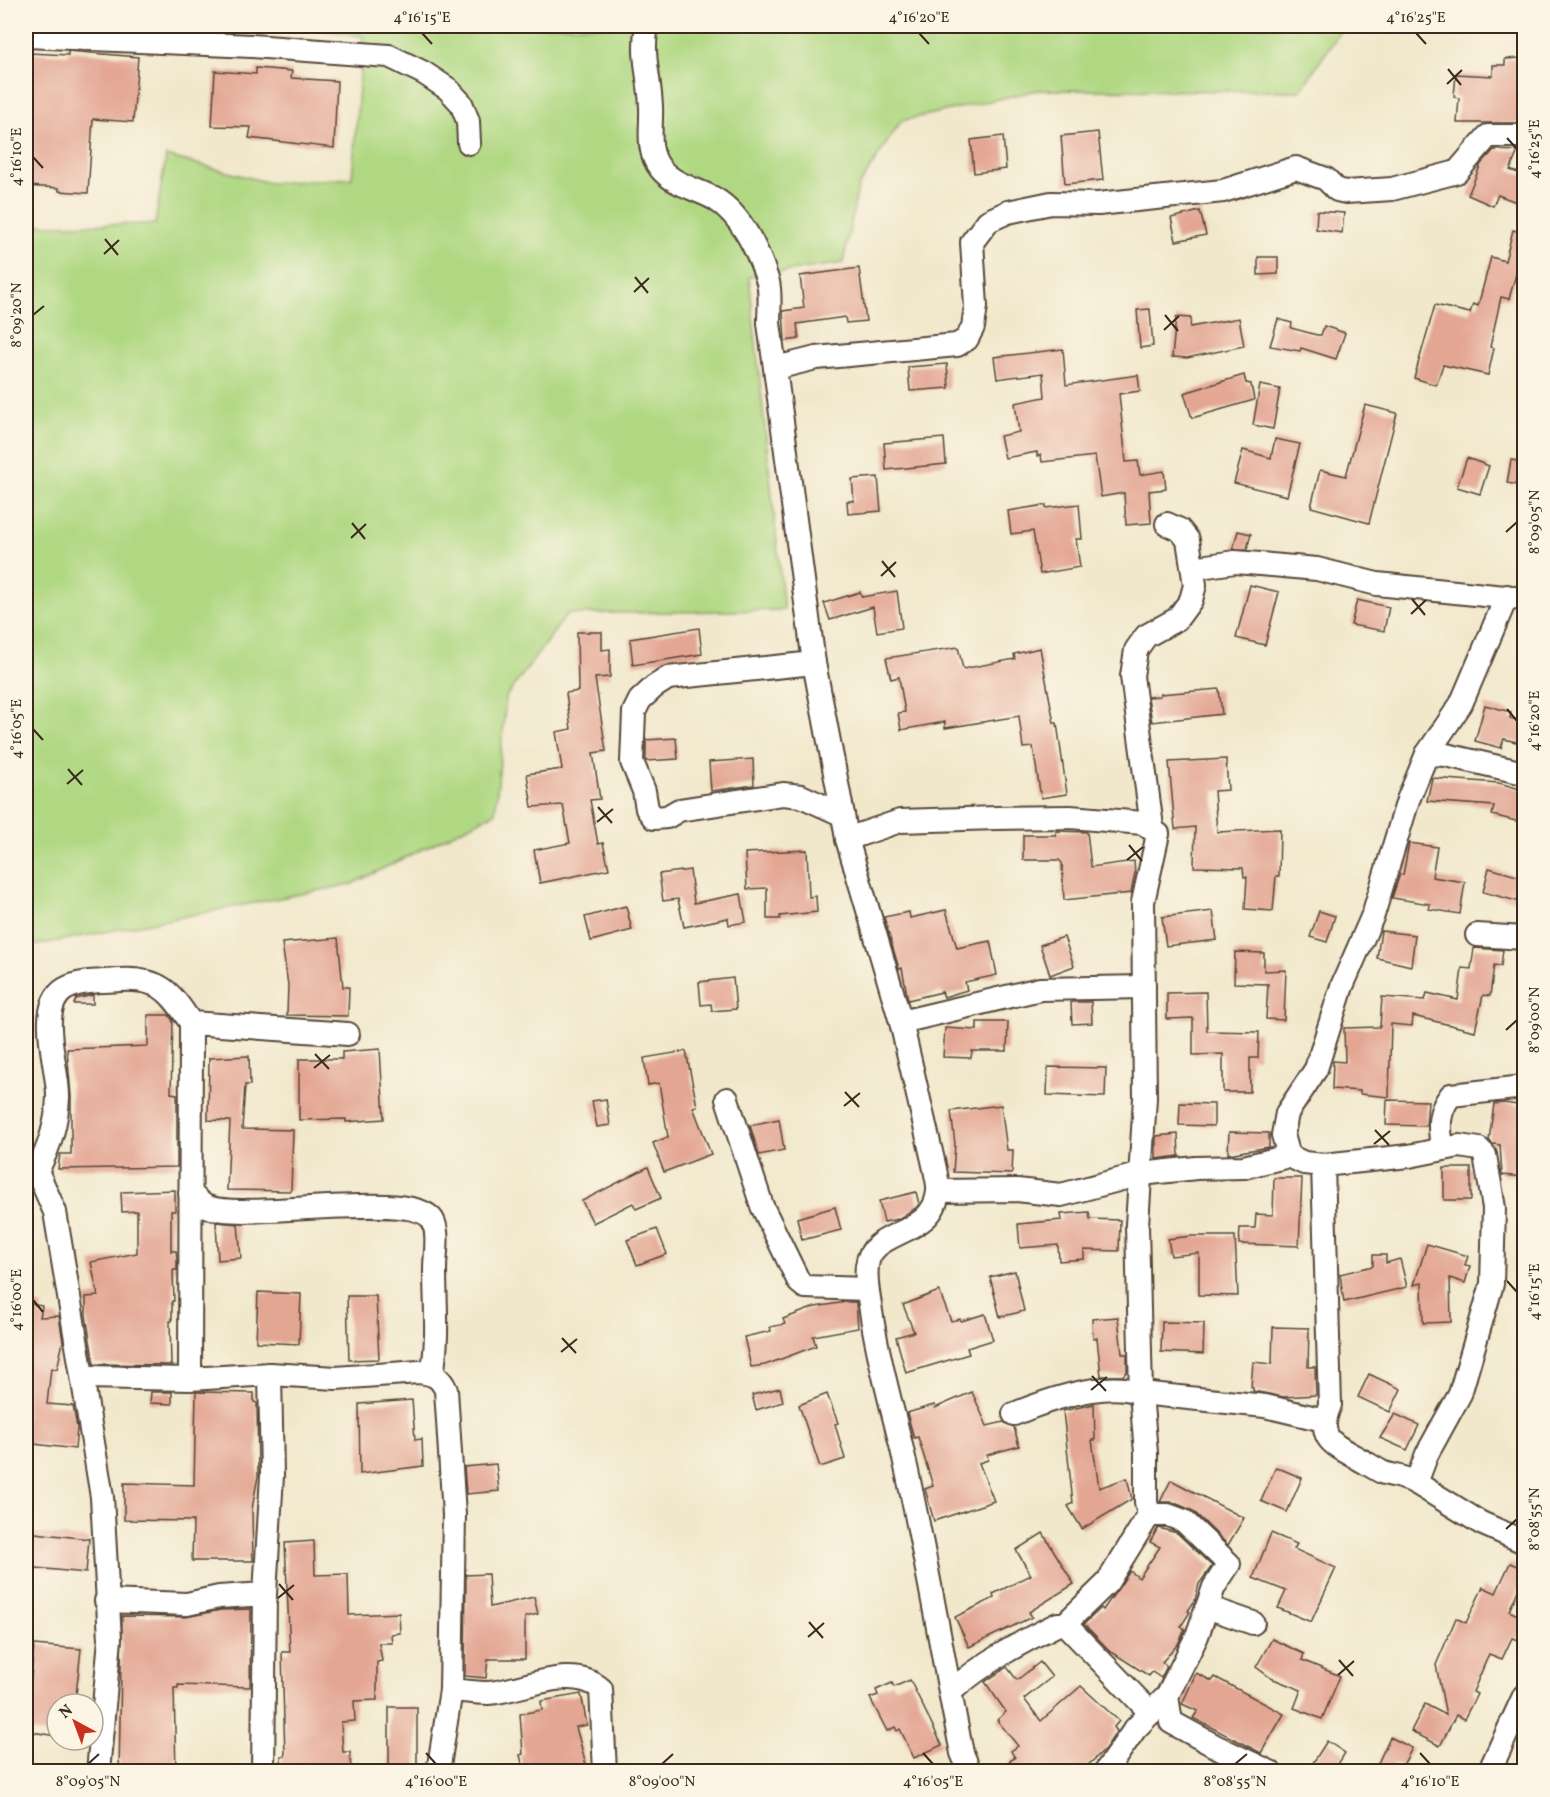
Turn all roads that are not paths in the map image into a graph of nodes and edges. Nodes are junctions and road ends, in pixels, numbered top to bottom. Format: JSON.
{"nodes":[{"id":1,"x":647,"y":26,"type":"edge"},
{"id":2,"x":26,"y":36,"type":"edge"},
{"id":3,"x":1524,"y":136,"type":"edge"},
{"id":4,"x":470,"y":143,"type":"dead end"},
{"id":5,"x":776,"y":368,"type":"junction"},
{"id":6,"x":1167,"y":524,"type":"dead end"},
{"id":7,"x":1193,"y":568,"type":"junction"},
{"id":8,"x":1516,"y":598,"type":"edge"},
{"id":9,"x":814,"y":663,"type":"junction"},
{"id":10,"x":1427,"y":754,"type":"junction"},
{"id":11,"x":1524,"y":773,"type":"edge"},
{"id":12,"x":843,"y":815,"type":"junction"},
{"id":13,"x":1152,"y":827,"type":"junction"},
{"id":14,"x":847,"y":839,"type":"junction"},
{"id":15,"x":1477,"y":935,"type":"dead end"},
{"id":16,"x":1524,"y":938,"type":"edge"},
{"id":17,"x":1144,"y":987,"type":"junction"},
{"id":18,"x":901,"y":1022,"type":"junction"},
{"id":19,"x":191,"y":1023,"type":"junction"},
{"id":20,"x":348,"y":1034,"type":"dead end"},
{"id":21,"x":1524,"y":1087,"type":"edge"},
{"id":22,"x":727,"y":1099,"type":"dead end"},
{"id":23,"x":1442,"y":1148,"type":"junction"},
{"id":24,"x":1289,"y":1156,"type":"junction"},
{"id":25,"x":1323,"y":1165,"type":"junction"},
{"id":26,"x":31,"y":1172,"type":"edge"},
{"id":27,"x":1141,"y":1174,"type":"junction"},
{"id":28,"x":938,"y":1191,"type":"junction"},
{"id":29,"x":190,"y":1193,"type":"junction"},
{"id":30,"x":867,"y":1289,"type":"junction"},
{"id":31,"x":270,"y":1374,"type":"junction"},
{"id":32,"x":432,"y":1374,"type":"junction"},
{"id":33,"x":84,"y":1377,"type":"junction"},
{"id":34,"x":190,"y":1379,"type":"junction"},
{"id":35,"x":1141,"y":1393,"type":"junction"},
{"id":36,"x":1014,"y":1414,"type":"dead end"},
{"id":37,"x":1323,"y":1420,"type":"junction"},
{"id":38,"x":1416,"y":1483,"type":"junction"},
{"id":39,"x":1149,"y":1515,"type":"junction"},
{"id":40,"x":1524,"y":1542,"type":"edge"},
{"id":41,"x":265,"y":1594,"type":"junction"},
{"id":42,"x":106,"y":1601,"type":"junction"},
{"id":43,"x":1207,"y":1607,"type":"junction"},
{"id":44,"x":1252,"y":1623,"type":"dead end"},
{"id":45,"x":1065,"y":1624,"type":"junction"},
{"id":46,"x":451,"y":1690,"type":"junction"},
{"id":47,"x":950,"y":1692,"type":"junction"},
{"id":48,"x":1167,"y":1696,"type":"junction"},
{"id":49,"x":1524,"y":1696,"type":"edge"},
{"id":50,"x":1150,"y":1713,"type":"junction"},
{"id":51,"x":1519,"y":1724,"type":"edge"},
{"id":52,"x":98,"y":1772,"type":"edge"},
{"id":53,"x":263,"y":1772,"type":"edge"},
{"id":54,"x":438,"y":1772,"type":"edge"},
{"id":55,"x":605,"y":1772,"type":"edge"},
{"id":56,"x":969,"y":1772,"type":"edge"},
{"id":57,"x":1106,"y":1772,"type":"edge"},
{"id":58,"x":1270,"y":1772,"type":"edge"},
{"id":59,"x":1489,"y":1772,"type":"edge"}],
"edges":[{"from":1,"to":5,"type":"street"},
{"from":2,"to":4,"type":"street"},
{"from":3,"to":5,"type":"street"},
{"from":5,"to":9,"type":"street"},
{"from":6,"to":7,"type":"street"},
{"from":7,"to":8,"type":"street"},
{"from":7,"to":13,"type":"street"},
{"from":8,"to":10,"type":"street"},
{"from":9,"to":12,"type":"street"},
{"from":9,"to":12,"type":"street"},
{"from":10,"to":11,"type":"street"},
{"from":10,"to":24,"type":"street"},
{"from":12,"to":14,"type":"street"},
{"from":13,"to":14,"type":"street"},
{"from":13,"to":17,"type":"street"},
{"from":14,"to":18,"type":"street"},
{"from":15,"to":16,"type":"street"},
{"from":17,"to":18,"type":"street"},
{"from":17,"to":27,"type":"street"},
{"from":18,"to":28,"type":"street"},
{"from":19,"to":20,"type":"street"},
{"from":19,"to":26,"type":"street"},
{"from":19,"to":29,"type":"street"},
{"from":21,"to":23,"type":"street"},
{"from":22,"to":30,"type":"street"},
{"from":23,"to":25,"type":"street"},
{"from":23,"to":38,"type":"street"},
{"from":24,"to":25,"type":"street"},
{"from":24,"to":27,"type":"street"},
{"from":25,"to":37,"type":"street"},
{"from":26,"to":33,"type":"street"},
{"from":27,"to":28,"type":"street"},
{"from":27,"to":35,"type":"street"},
{"from":28,"to":30,"type":"street"},
{"from":29,"to":32,"type":"street"},
{"from":29,"to":34,"type":"street"},
{"from":30,"to":47,"type":"street"},
{"from":31,"to":32,"type":"street"},
{"from":31,"to":34,"type":"street"},
{"from":31,"to":41,"type":"street"},
{"from":32,"to":46,"type":"street"},
{"from":33,"to":34,"type":"street"},
{"from":33,"to":42,"type":"street"},
{"from":35,"to":36,"type":"street"},
{"from":35,"to":37,"type":"street"},
{"from":35,"to":39,"type":"street"},
{"from":37,"to":38,"type":"street"},
{"from":38,"to":40,"type":"street"},
{"from":39,"to":43,"type":"street"},
{"from":39,"to":45,"type":"street"},
{"from":41,"to":42,"type":"street"},
{"from":41,"to":53,"type":"street"},
{"from":42,"to":52,"type":"street"},
{"from":43,"to":44,"type":"street"},
{"from":43,"to":48,"type":"street"},
{"from":45,"to":47,"type":"street"},
{"from":45,"to":50,"type":"street"},
{"from":46,"to":54,"type":"street"},
{"from":46,"to":55,"type":"street"},
{"from":47,"to":56,"type":"street"},
{"from":48,"to":50,"type":"street"},
{"from":48,"to":58,"type":"street"},
{"from":49,"to":51,"type":"street"},
{"from":50,"to":57,"type":"street"},
{"from":51,"to":59,"type":"street"}]}
